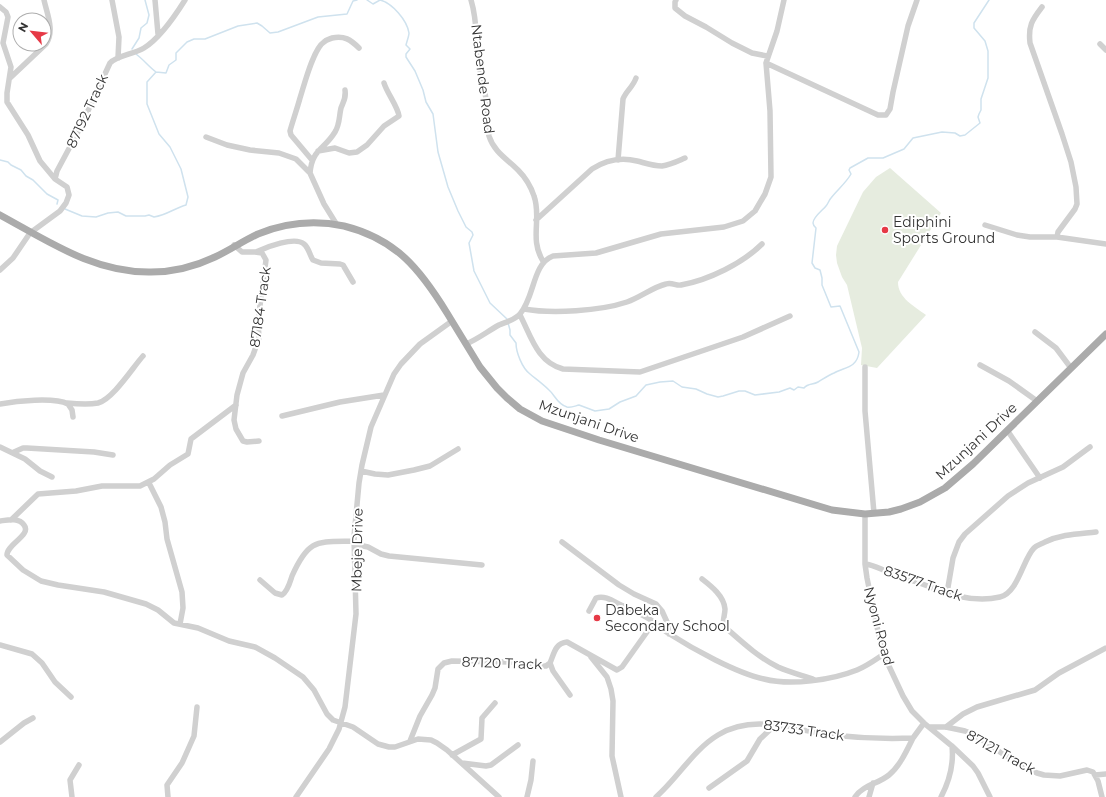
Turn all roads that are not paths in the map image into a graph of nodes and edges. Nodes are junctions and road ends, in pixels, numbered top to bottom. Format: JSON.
{"nodes":[{"id":1,"x":44,"y":0,"type":"edge"},
{"id":2,"x":112,"y":0,"type":"edge"},
{"id":3,"x":155,"y":0,"type":"edge"},
{"id":4,"x":185,"y":0,"type":"edge"},
{"id":5,"x":471,"y":0,"type":"edge"},
{"id":6,"x":676,"y":0,"type":"edge"},
{"id":7,"x":784,"y":0,"type":"edge"},
{"id":8,"x":917,"y":0,"type":"edge"},
{"id":9,"x":0,"y":7,"type":"edge"},
{"id":10,"x":1042,"y":7,"type":"dead end"},
{"id":11,"x":158,"y":34,"type":"junction"},
{"id":12,"x":1100,"y":44,"type":"dead end"},
{"id":13,"x":359,"y":48,"type":"dead end"},
{"id":14,"x":1106,"y":50,"type":"edge"},
{"id":15,"x":767,"y":56,"type":"junction"},
{"id":16,"x":118,"y":58,"type":"junction"},
{"id":17,"x":766,"y":63,"type":"junction"},
{"id":18,"x":10,"y":78,"type":"junction"},
{"id":19,"x":636,"y":78,"type":"dead end"},
{"id":20,"x":384,"y":83,"type":"dead end"},
{"id":21,"x":345,"y":90,"type":"dead end"},
{"id":22,"x":206,"y":137,"type":"dead end"},
{"id":23,"x":318,"y":152,"type":"junction"},
{"id":24,"x":685,"y":158,"type":"dead end"},
{"id":25,"x":312,"y":160,"type":"junction"},
{"id":26,"x":618,"y":160,"type":"junction"},
{"id":27,"x":310,"y":173,"type":"junction"},
{"id":28,"x":55,"y":179,"type":"junction"},
{"id":29,"x":0,"y":215,"type":"edge"},
{"id":30,"x":536,"y":220,"type":"junction"},
{"id":31,"x":337,"y":225,"type":"junction"},
{"id":32,"x":985,"y":225,"type":"dead end"},
{"id":33,"x":30,"y":233,"type":"junction"},
{"id":34,"x":1057,"y":237,"type":"junction"},
{"id":35,"x":762,"y":244,"type":"dead end"},
{"id":36,"x":1106,"y":244,"type":"edge"},
{"id":37,"x":234,"y":246,"type":"junction"},
{"id":38,"x":256,"y":252,"type":"junction"},
{"id":39,"x":543,"y":261,"type":"junction"},
{"id":40,"x":0,"y":270,"type":"edge"},
{"id":41,"x":353,"y":282,"type":"dead end"},
{"id":42,"x":524,"y":309,"type":"junction"},
{"id":43,"x":517,"y":316,"type":"junction"},
{"id":44,"x":790,"y":316,"type":"dead end"},
{"id":45,"x":452,"y":321,"type":"junction"},
{"id":46,"x":1035,"y":332,"type":"dead end"},
{"id":47,"x":1106,"y":334,"type":"edge"},
{"id":48,"x":466,"y":344,"type":"junction"},
{"id":49,"x":143,"y":356,"type":"dead end"},
{"id":50,"x":980,"y":365,"type":"dead end"},
{"id":51,"x":865,"y":367,"type":"dead end"},
{"id":52,"x":1071,"y":368,"type":"junction"},
{"id":53,"x":384,"y":395,"type":"junction"},
{"id":54,"x":1038,"y":401,"type":"junction"},
{"id":55,"x":67,"y":403,"type":"junction"},
{"id":56,"x":0,"y":404,"type":"edge"},
{"id":57,"x":236,"y":405,"type":"junction"},
{"id":58,"x":282,"y":416,"type":"dead end"},
{"id":59,"x":73,"y":417,"type":"dead end"},
{"id":60,"x":1007,"y":430,"type":"junction"},
{"id":61,"x":259,"y":440,"type":"dead end"},
{"id":62,"x":0,"y":447,"type":"edge"},
{"id":63,"x":1090,"y":447,"type":"dead end"},
{"id":64,"x":458,"y":449,"type":"dead end"},
{"id":65,"x":14,"y":452,"type":"junction"},
{"id":66,"x":113,"y":455,"type":"dead end"},
{"id":67,"x":361,"y":471,"type":"junction"},
{"id":68,"x":52,"y":477,"type":"dead end"},
{"id":69,"x":1040,"y":478,"type":"junction"},
{"id":70,"x":148,"y":482,"type":"junction"},
{"id":71,"x":874,"y":513,"type":"junction"},
{"id":72,"x":865,"y":514,"type":"junction"},
{"id":73,"x":11,"y":520,"type":"junction"},
{"id":74,"x":0,"y":521,"type":"edge"},
{"id":75,"x":1096,"y":532,"type":"dead end"},
{"id":76,"x":354,"y":542,"type":"junction"},
{"id":77,"x":562,"y":542,"type":"dead end"},
{"id":78,"x":865,"y":564,"type":"junction"},
{"id":79,"x":482,"y":565,"type":"dead end"},
{"id":80,"x":702,"y":579,"type":"dead end"},
{"id":81,"x":260,"y":580,"type":"dead end"},
{"id":82,"x":947,"y":593,"type":"junction"},
{"id":83,"x":589,"y":611,"type":"dead end"},
{"id":84,"x":654,"y":622,"type":"junction"},
{"id":85,"x":180,"y":624,"type":"junction"},
{"id":86,"x":669,"y":634,"type":"junction"},
{"id":87,"x":0,"y":645,"type":"edge"},
{"id":88,"x":1106,"y":648,"type":"edge"},
{"id":89,"x":587,"y":652,"type":"junction"},
{"id":90,"x":884,"y":654,"type":"junction"},
{"id":91,"x":550,"y":663,"type":"junction"},
{"id":92,"x":816,"y":680,"type":"junction"},
{"id":93,"x":570,"y":695,"type":"dead end"},
{"id":94,"x":71,"y":697,"type":"dead end"},
{"id":95,"x":495,"y":703,"type":"dead end"},
{"id":96,"x":197,"y":707,"type":"dead end"},
{"id":97,"x":33,"y":718,"type":"dead end"},
{"id":98,"x":341,"y":723,"type":"junction"},
{"id":99,"x":924,"y":723,"type":"junction"},
{"id":100,"x":774,"y":725,"type":"junction"},
{"id":101,"x":929,"y":727,"type":"junction"},
{"id":102,"x":946,"y":727,"type":"junction"},
{"id":103,"x":913,"y":738,"type":"junction"},
{"id":104,"x":410,"y":741,"type":"junction"},
{"id":105,"x":0,"y":742,"type":"edge"},
{"id":106,"x":518,"y":745,"type":"dead end"},
{"id":107,"x":952,"y":746,"type":"junction"},
{"id":108,"x":452,"y":755,"type":"junction"},
{"id":109,"x":533,"y":761,"type":"dead end"},
{"id":110,"x":462,"y":764,"type":"junction"},
{"id":111,"x":78,"y":765,"type":"dead end"},
{"id":112,"x":1106,"y":774,"type":"edge"},
{"id":113,"x":1095,"y":775,"type":"junction"},
{"id":114,"x":873,"y":783,"type":"junction"},
{"id":115,"x":709,"y":788,"type":"dead end"},
{"id":116,"x":72,"y":797,"type":"edge"},
{"id":117,"x":168,"y":797,"type":"edge"},
{"id":118,"x":296,"y":797,"type":"edge"},
{"id":119,"x":499,"y":797,"type":"edge"},
{"id":120,"x":526,"y":797,"type":"edge"},
{"id":121,"x":621,"y":797,"type":"edge"},
{"id":122,"x":656,"y":797,"type":"edge"},
{"id":123,"x":855,"y":797,"type":"edge"},
{"id":124,"x":869,"y":797,"type":"edge"},
{"id":125,"x":941,"y":797,"type":"edge"},
{"id":126,"x":990,"y":797,"type":"edge"},
{"id":127,"x":1102,"y":797,"type":"edge"}],
"edges":[{"from":1,"to":18,"type":"street"},
{"from":2,"to":16,"type":"street"},
{"from":3,"to":11,"type":"street"},
{"from":4,"to":11,"type":"street","name":"87192 Track"},
{"from":5,"to":30,"type":"street","name":"Ntabende Road"},
{"from":6,"to":15,"type":"street"},
{"from":7,"to":15,"type":"street"},
{"from":8,"to":17,"type":"street"},
{"from":9,"to":18,"type":"street"},
{"from":10,"to":34,"type":"street"},
{"from":11,"to":16,"type":"street","name":"87192 Track"},
{"from":12,"to":14,"type":"street"},
{"from":13,"to":25,"type":"street"},
{"from":15,"to":17,"type":"street"},
{"from":16,"to":28,"type":"street","name":"87192 Track"},
{"from":17,"to":39,"type":"street"},
{"from":18,"to":28,"type":"street"},
{"from":19,"to":26,"type":"street"},
{"from":20,"to":23,"type":"street"},
{"from":21,"to":23,"type":"street"},
{"from":22,"to":27,"type":"street"},
{"from":23,"to":25,"type":"street"},
{"from":24,"to":26,"type":"street"},
{"from":25,"to":27,"type":"street"},
{"from":26,"to":30,"type":"street"},
{"from":27,"to":31,"type":"street"},
{"from":28,"to":33,"type":"street"},
{"from":29,"to":33,"type":"main road","name":"Mzunjani Drive"},
{"from":30,"to":39,"type":"street","name":"Ntabende Road"},
{"from":31,"to":37,"type":"main road","name":"Mzunjani Drive"},
{"from":31,"to":45,"type":"main road","name":"Mzunjani Drive"},
{"from":32,"to":34,"type":"street"},
{"from":33,"to":37,"type":"main road","name":"Mzunjani Drive"},
{"from":33,"to":40,"type":"street"},
{"from":34,"to":36,"type":"street"},
{"from":35,"to":42,"type":"street"},
{"from":37,"to":38,"type":"street","name":"87184 Track"},
{"from":38,"to":41,"type":"street"},
{"from":38,"to":57,"type":"street","name":"87184 Track"},
{"from":39,"to":42,"type":"street"},
{"from":42,"to":43,"type":"street"},
{"from":43,"to":44,"type":"street"},
{"from":43,"to":48,"type":"street"},
{"from":45,"to":48,"type":"main road","name":"Mzunjani Drive"},
{"from":45,"to":53,"type":"street","name":"Mbeje Drive"},
{"from":46,"to":52,"type":"street"},
{"from":47,"to":52,"type":"main road","name":"Mzunjani Drive"},
{"from":48,"to":72,"type":"main road","name":"Mzunjani Drive"},
{"from":49,"to":55,"type":"street"},
{"from":50,"to":54,"type":"street"},
{"from":51,"to":71,"type":"street"},
{"from":52,"to":54,"type":"main road","name":"Mzunjani Drive"},
{"from":53,"to":58,"type":"street"},
{"from":53,"to":67,"type":"street","name":"Mbeje Drive"},
{"from":54,"to":60,"type":"main road","name":"Mzunjani Drive"},
{"from":55,"to":56,"type":"street"},
{"from":55,"to":59,"type":"street"},
{"from":57,"to":61,"type":"street","name":"87184 Track"},
{"from":57,"to":70,"type":"street"},
{"from":60,"to":69,"type":"street"},
{"from":60,"to":71,"type":"main road","name":"Mzunjani Drive"},
{"from":62,"to":65,"type":"street"},
{"from":63,"to":69,"type":"street"},
{"from":64,"to":67,"type":"street"},
{"from":65,"to":66,"type":"street"},
{"from":65,"to":68,"type":"street"},
{"from":67,"to":76,"type":"street","name":"Mbeje Drive"},
{"from":69,"to":82,"type":"street"},
{"from":70,"to":73,"type":"street"},
{"from":70,"to":85,"type":"street"},
{"from":71,"to":72,"type":"main road","name":"Mzunjani Drive"},
{"from":72,"to":78,"type":"street","name":"Nyoni Road"},
{"from":73,"to":74,"type":"street"},
{"from":73,"to":85,"type":"street"},
{"from":75,"to":82,"type":"street","name":"83577 Track"},
{"from":76,"to":79,"type":"street"},
{"from":76,"to":81,"type":"street"},
{"from":76,"to":98,"type":"street","name":"Mbeje Drive"},
{"from":77,"to":86,"type":"street"},
{"from":78,"to":82,"type":"street","name":"83577 Track"},
{"from":78,"to":90,"type":"street","name":"Nyoni Road"},
{"from":80,"to":92,"type":"street"},
{"from":83,"to":84,"type":"street"},
{"from":84,"to":86,"type":"street"},
{"from":84,"to":89,"type":"street"},
{"from":85,"to":98,"type":"street"},
{"from":86,"to":92,"type":"street"},
{"from":87,"to":94,"type":"street"},
{"from":88,"to":102,"type":"street"},
{"from":89,"to":91,"type":"street","name":"87120 Track"},
{"from":89,"to":121,"type":"street"},
{"from":90,"to":92,"type":"street"},
{"from":90,"to":99,"type":"street","name":"Nyoni Road"},
{"from":91,"to":93,"type":"street"},
{"from":91,"to":104,"type":"street","name":"87120 Track"},
{"from":95,"to":108,"type":"street"},
{"from":96,"to":117,"type":"street"},
{"from":97,"to":105,"type":"street"},
{"from":98,"to":104,"type":"street"},
{"from":98,"to":118,"type":"street","name":"Mbeje Drive"},
{"from":99,"to":101,"type":"street","name":"Nyoni Road"},
{"from":99,"to":103,"type":"street"},
{"from":100,"to":103,"type":"street","name":"83733 Track"},
{"from":100,"to":115,"type":"street"},
{"from":100,"to":122,"type":"street","name":"83733 Track"},
{"from":101,"to":102,"type":"street","name":"87121 Track"},
{"from":101,"to":107,"type":"street","name":"Nyoni Road"},
{"from":102,"to":113,"type":"street","name":"87121 Track"},
{"from":103,"to":114,"type":"street"},
{"from":104,"to":108,"type":"street"},
{"from":106,"to":110,"type":"street"},
{"from":107,"to":125,"type":"street"},
{"from":107,"to":126,"type":"street","name":"Nyoni Road"},
{"from":108,"to":110,"type":"street"},
{"from":109,"to":120,"type":"street"},
{"from":110,"to":119,"type":"street"},
{"from":111,"to":116,"type":"street"},
{"from":112,"to":113,"type":"street","name":"87121 Track"},
{"from":113,"to":127,"type":"street"},
{"from":114,"to":123,"type":"street"},
{"from":114,"to":124,"type":"street"}]}
